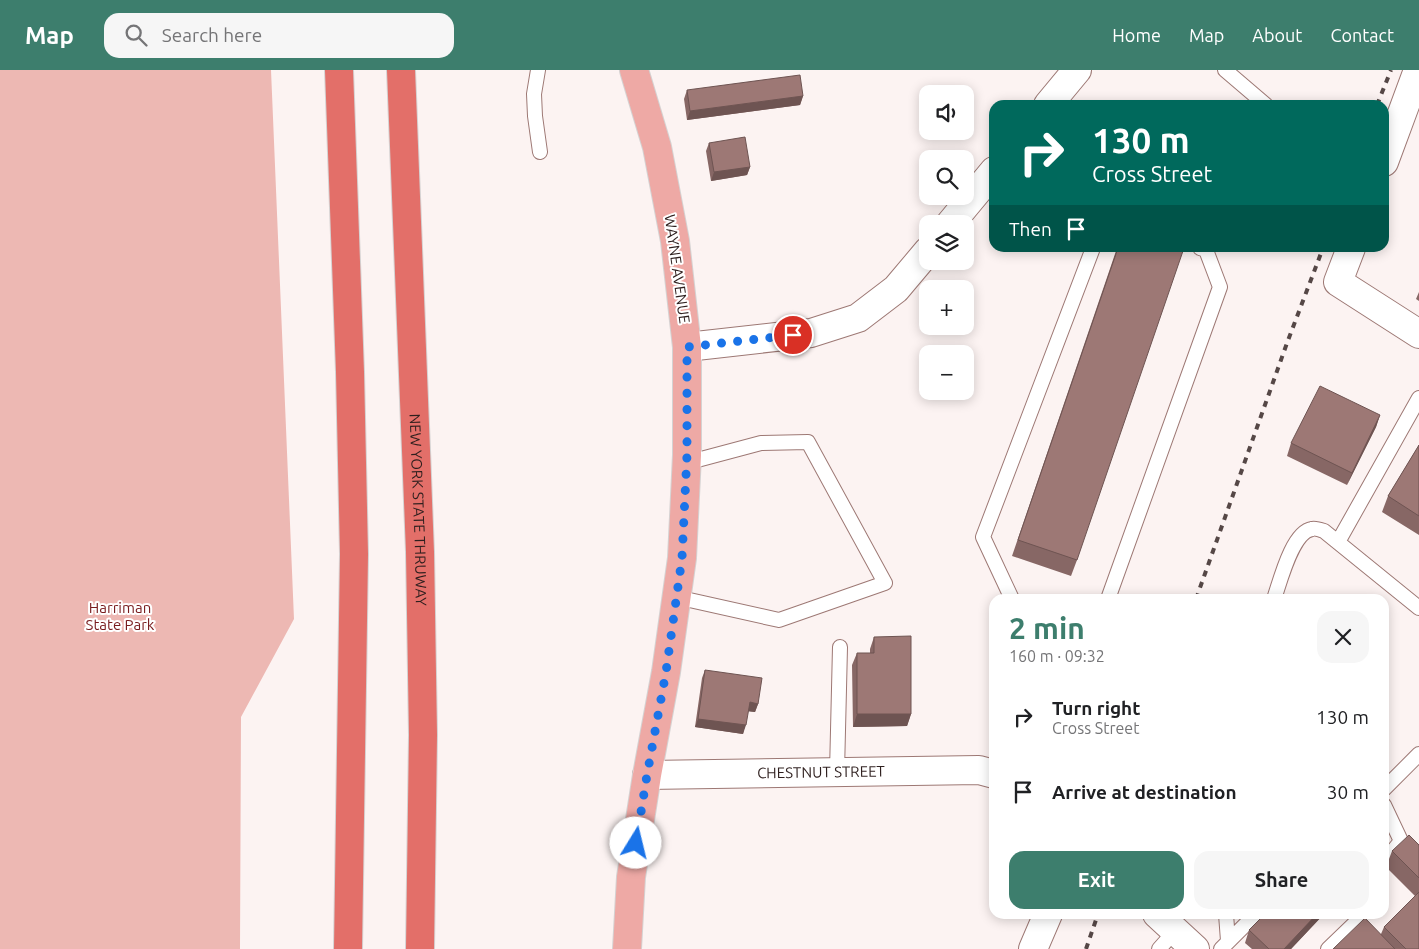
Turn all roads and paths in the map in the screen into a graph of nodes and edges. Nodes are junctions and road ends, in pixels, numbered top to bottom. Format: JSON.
{"nodes":[{"id":1,"x":338,"y":70,"type":"edge"},
{"id":2,"x":401,"y":70,"type":"edge"},
{"id":3,"x":538,"y":70,"type":"edge"},
{"id":4,"x":634,"y":70,"type":"edge"},
{"id":5,"x":1077,"y":70,"type":"edge"},
{"id":6,"x":1225,"y":70,"type":"edge"},
{"id":7,"x":1418,"y":70,"type":"edge"},
{"id":8,"x":1052,"y":100,"type":"edge"},
{"id":9,"x":1260,"y":100,"type":"edge"},
{"id":10,"x":1389,"y":148,"type":"edge"},
{"id":11,"x":540,"y":152,"type":"dead end"},
{"id":12,"x":989,"y":177,"type":"edge"},
{"id":13,"x":957,"y":215,"type":"edge"},
{"id":14,"x":1090,"y":252,"type":"edge"},
{"id":15,"x":1207,"y":252,"type":"edge"},
{"id":16,"x":1349,"y":252,"type":"edge"},
{"id":17,"x":919,"y":261,"type":"edge"},
{"id":18,"x":1419,"y":334,"type":"edge"},
{"id":19,"x":687,"y":347,"type":"junction"},
{"id":20,"x":1419,"y":398,"type":"edge"},
{"id":21,"x":686,"y":463,"type":"junction"},
{"id":22,"x":1338,"y":542,"type":"junction"},
{"id":23,"x":1010,"y":594,"type":"edge"},
{"id":24,"x":1110,"y":594,"type":"edge"},
{"id":25,"x":1276,"y":594,"type":"edge"},
{"id":26,"x":676,"y":597,"type":"junction"},
{"id":27,"x":1419,"y":608,"type":"edge"},
{"id":28,"x":840,"y":647,"type":"dead end"},
{"id":29,"x":1419,"y":754,"type":"edge"},
{"id":30,"x":837,"y":772,"type":"junction"},
{"id":31,"x":989,"y":773,"type":"edge"},
{"id":32,"x":647,"y":775,"type":"junction"},
{"id":33,"x":1389,"y":784,"type":"edge"},
{"id":34,"x":1389,"y":815,"type":"edge"},
{"id":35,"x":1389,"y":856,"type":"edge"},
{"id":36,"x":1046,"y":919,"type":"edge"},
{"id":37,"x":1226,"y":919,"type":"edge"},
{"id":38,"x":1249,"y":919,"type":"edge"},
{"id":39,"x":1356,"y":919,"type":"edge"},
{"id":40,"x":1225,"y":945,"type":"edge"},
{"id":41,"x":348,"y":949,"type":"edge"},
{"id":42,"x":420,"y":949,"type":"edge"},
{"id":43,"x":627,"y":949,"type":"edge"},
{"id":44,"x":1033,"y":949,"type":"edge"},
{"id":45,"x":1328,"y":949,"type":"edge"}],
"edges":[{"from":1,"to":41,"type":"highway"},
{"from":2,"to":42,"type":"highway","name":"NEW YORK STATE THRUWAY"},
{"from":3,"to":11,"type":"lane"},
{"from":4,"to":19,"type":"main road","name":"WAYNE AVENUE"},
{"from":5,"to":8,"type":"street"},
{"from":6,"to":9,"type":"lane"},
{"from":7,"to":10,"type":"street"},
{"from":12,"to":13,"type":"street"},
{"from":14,"to":23,"type":"lane"},
{"from":15,"to":24,"type":"lane"},
{"from":16,"to":18,"type":"street"},
{"from":17,"to":19,"type":"street"},
{"from":19,"to":21,"type":"main road","name":"WAYNE AVENUE"},
{"from":20,"to":22,"type":"lane"},
{"from":21,"to":26,"type":"main road","name":"WAYNE AVENUE"},
{"from":21,"to":26,"type":"lane"},
{"from":22,"to":25,"type":"lane"},
{"from":22,"to":27,"type":"lane"},
{"from":26,"to":32,"type":"main road","name":"WAYNE AVENUE"},
{"from":28,"to":30,"type":"lane"},
{"from":29,"to":33,"type":"lane"},
{"from":30,"to":31,"type":"street","name":"CHESTNUT STREET"},
{"from":30,"to":32,"type":"street","name":"CHESTNUT STREET"},
{"from":32,"to":43,"type":"main road","name":"WAYNE AVENUE"},
{"from":34,"to":35,"type":"lane"},
{"from":36,"to":44,"type":"street"},
{"from":37,"to":40,"type":"lane"},
{"from":38,"to":40,"type":"lane"},
{"from":39,"to":45,"type":"lane"}]}
